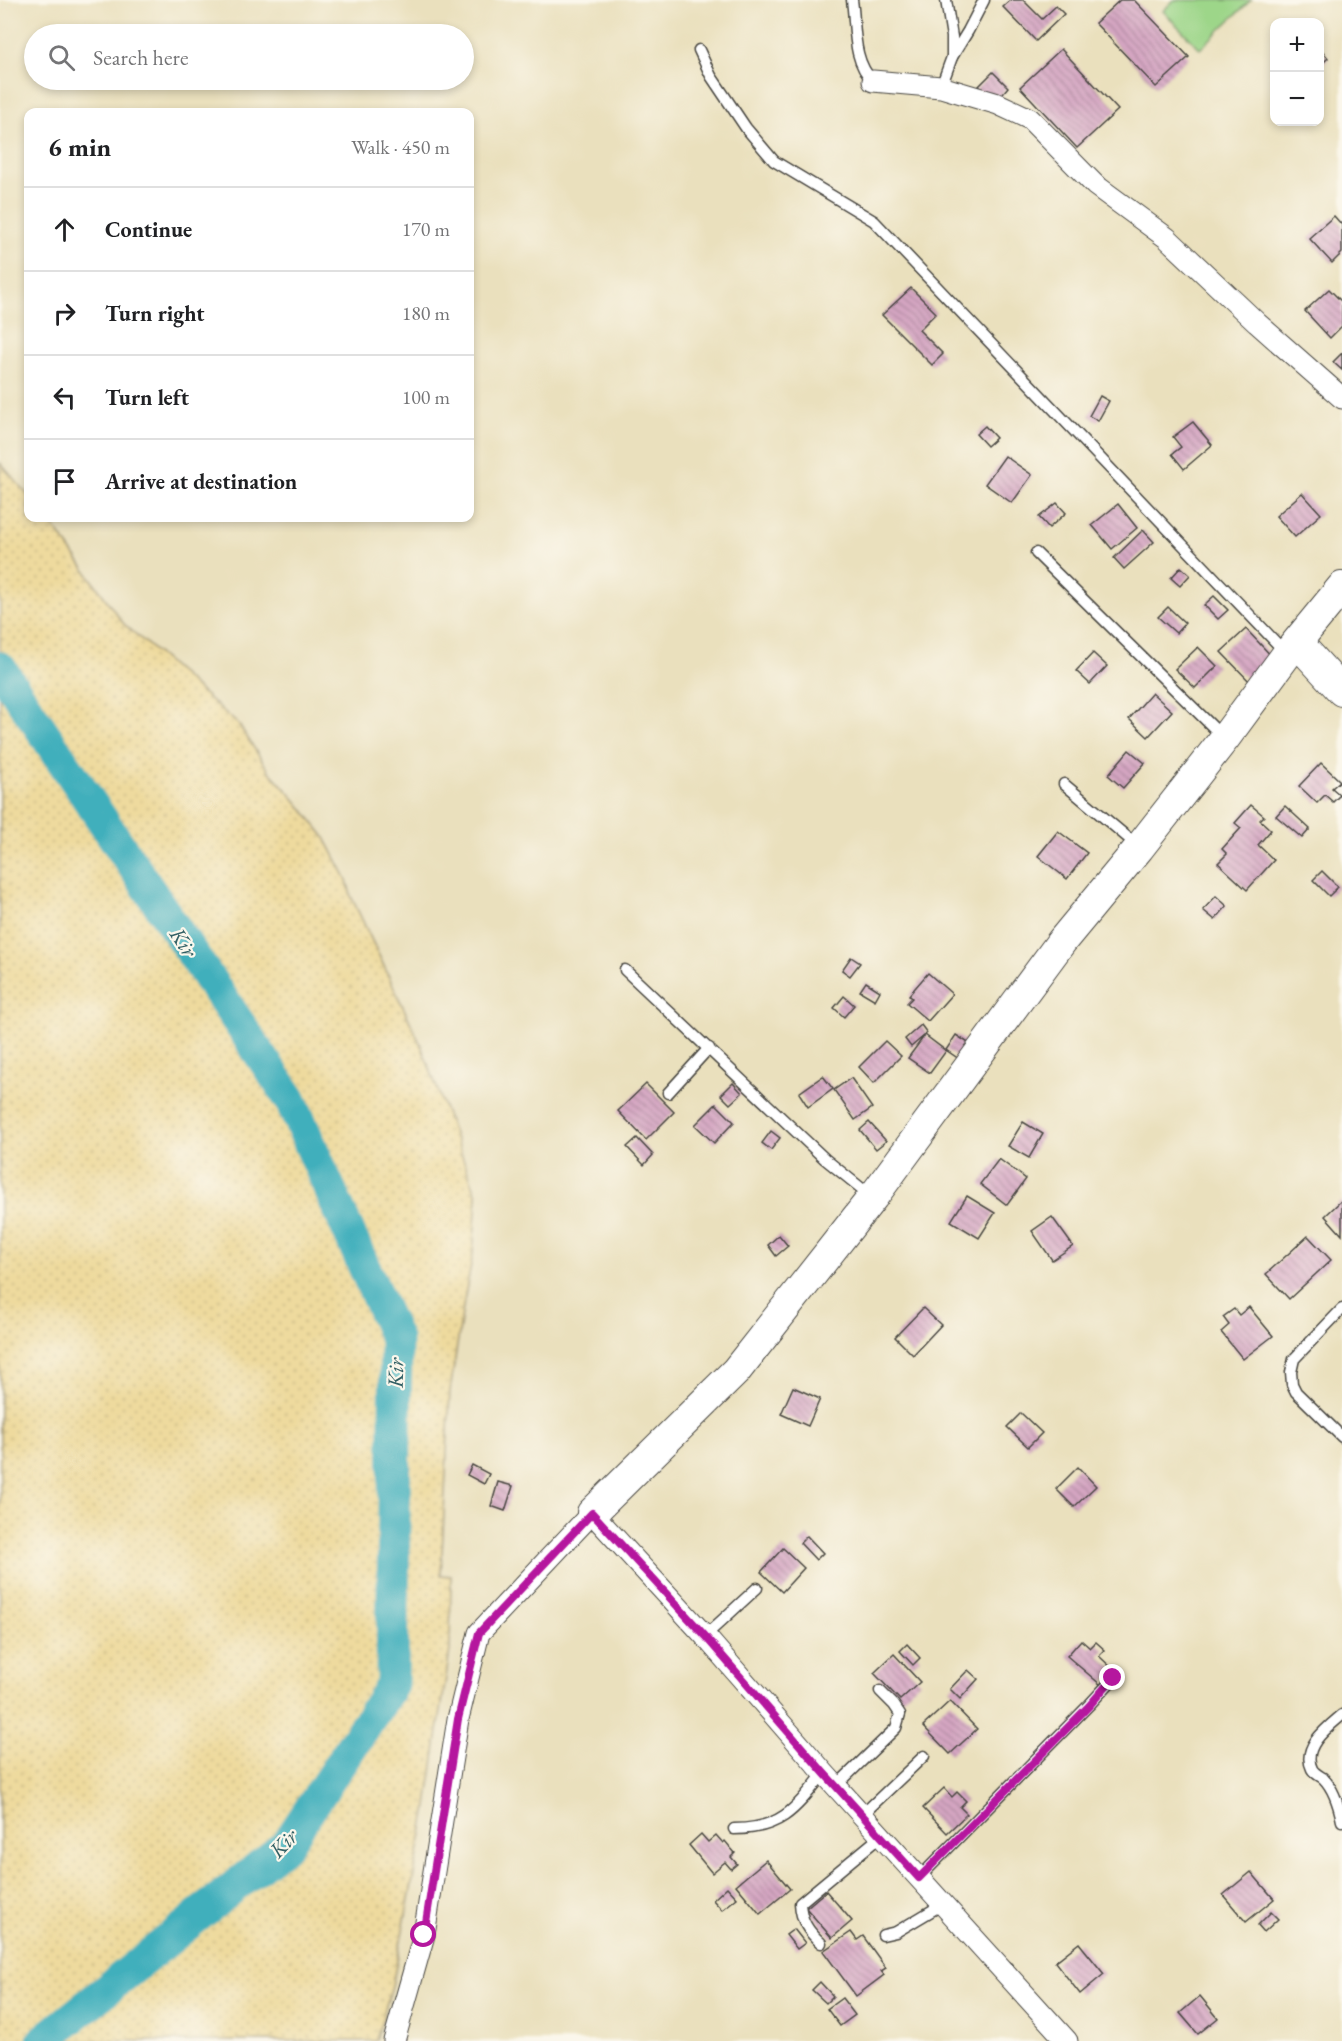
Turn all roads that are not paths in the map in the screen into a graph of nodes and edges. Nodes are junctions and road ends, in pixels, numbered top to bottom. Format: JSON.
{"nodes":[{"id":1,"x":852,"y":0,"type":"edge"},
{"id":2,"x":946,"y":0,"type":"edge"},
{"id":3,"x":984,"y":0,"type":"edge"},
{"id":4,"x":699,"y":50,"type":"dead end"},
{"id":5,"x":952,"y":57,"type":"junction"},
{"id":6,"x":873,"y":81,"type":"joint"},
{"id":7,"x":941,"y":87,"type":"junction"},
{"id":8,"x":1342,"y":398,"type":"edge"},
{"id":9,"x":1036,"y":553,"type":"dead end"},
{"id":10,"x":1342,"y":587,"type":"edge"},
{"id":11,"x":1292,"y":648,"type":"junction"},
{"id":12,"x":1342,"y":691,"type":"edge"},
{"id":13,"x":1225,"y":738,"type":"junction"},
{"id":14,"x":1064,"y":784,"type":"dead end"},
{"id":15,"x":1139,"y":848,"type":"junction"},
{"id":16,"x":625,"y":970,"type":"dead end"},
{"id":17,"x":709,"y":1048,"type":"junction"},
{"id":18,"x":668,"y":1093,"type":"dead end"},
{"id":19,"x":873,"y":1197,"type":"junction"},
{"id":20,"x":1342,"y":1309,"type":"edge"},
{"id":21,"x":1342,"y":1437,"type":"edge"},
{"id":22,"x":592,"y":1513,"type":"junction"},
{"id":23,"x":757,"y":1588,"type":"dead end"},
{"id":24,"x":705,"y":1636,"type":"junction"},
{"id":25,"x":1113,"y":1678,"type":"dead end"},
{"id":26,"x":880,"y":1691,"type":"dead end"},
{"id":27,"x":1342,"y":1715,"type":"edge"},
{"id":28,"x":924,"y":1756,"type":"dead end"},
{"id":29,"x":830,"y":1780,"type":"junction"},
{"id":30,"x":862,"y":1815,"type":"junction"},
{"id":31,"x":1342,"y":1821,"type":"edge"},
{"id":32,"x":734,"y":1829,"type":"dead end"},
{"id":33,"x":881,"y":1836,"type":"junction"},
{"id":34,"x":919,"y":1878,"type":"junction"},
{"id":35,"x":943,"y":1904,"type":"junction"},
{"id":36,"x":883,"y":1935,"type":"dead end"},
{"id":37,"x":821,"y":1943,"type":"dead end"},
{"id":38,"x":394,"y":2041,"type":"edge"},
{"id":39,"x":1067,"y":2041,"type":"edge"}],
"edges":[{"from":1,"to":6,"type":"lane"},
{"from":2,"to":5,"type":"lane"},
{"from":3,"to":5,"type":"lane"},
{"from":4,"to":11,"type":"lane"},
{"from":5,"to":7,"type":"lane"},
{"from":6,"to":7,"type":"street"},
{"from":7,"to":8,"type":"street"},
{"from":9,"to":13,"type":"lane"},
{"from":10,"to":11,"type":"street"},
{"from":11,"to":12,"type":"street"},
{"from":11,"to":13,"type":"street"},
{"from":13,"to":15,"type":"street"},
{"from":14,"to":15,"type":"lane"},
{"from":15,"to":19,"type":"street"},
{"from":16,"to":17,"type":"lane"},
{"from":17,"to":18,"type":"lane"},
{"from":17,"to":19,"type":"lane"},
{"from":19,"to":22,"type":"street"},
{"from":20,"to":21,"type":"lane"},
{"from":22,"to":24,"type":"street"},
{"from":22,"to":38,"type":"street"},
{"from":23,"to":24,"type":"lane"},
{"from":24,"to":29,"type":"street"},
{"from":25,"to":34,"type":"lane"},
{"from":26,"to":29,"type":"lane"},
{"from":27,"to":31,"type":"lane"},
{"from":28,"to":30,"type":"lane"},
{"from":29,"to":30,"type":"street"},
{"from":29,"to":32,"type":"lane"},
{"from":30,"to":33,"type":"street"},
{"from":33,"to":34,"type":"street"},
{"from":33,"to":37,"type":"lane"},
{"from":34,"to":35,"type":"street"},
{"from":35,"to":36,"type":"lane"},
{"from":35,"to":39,"type":"street"}]}
